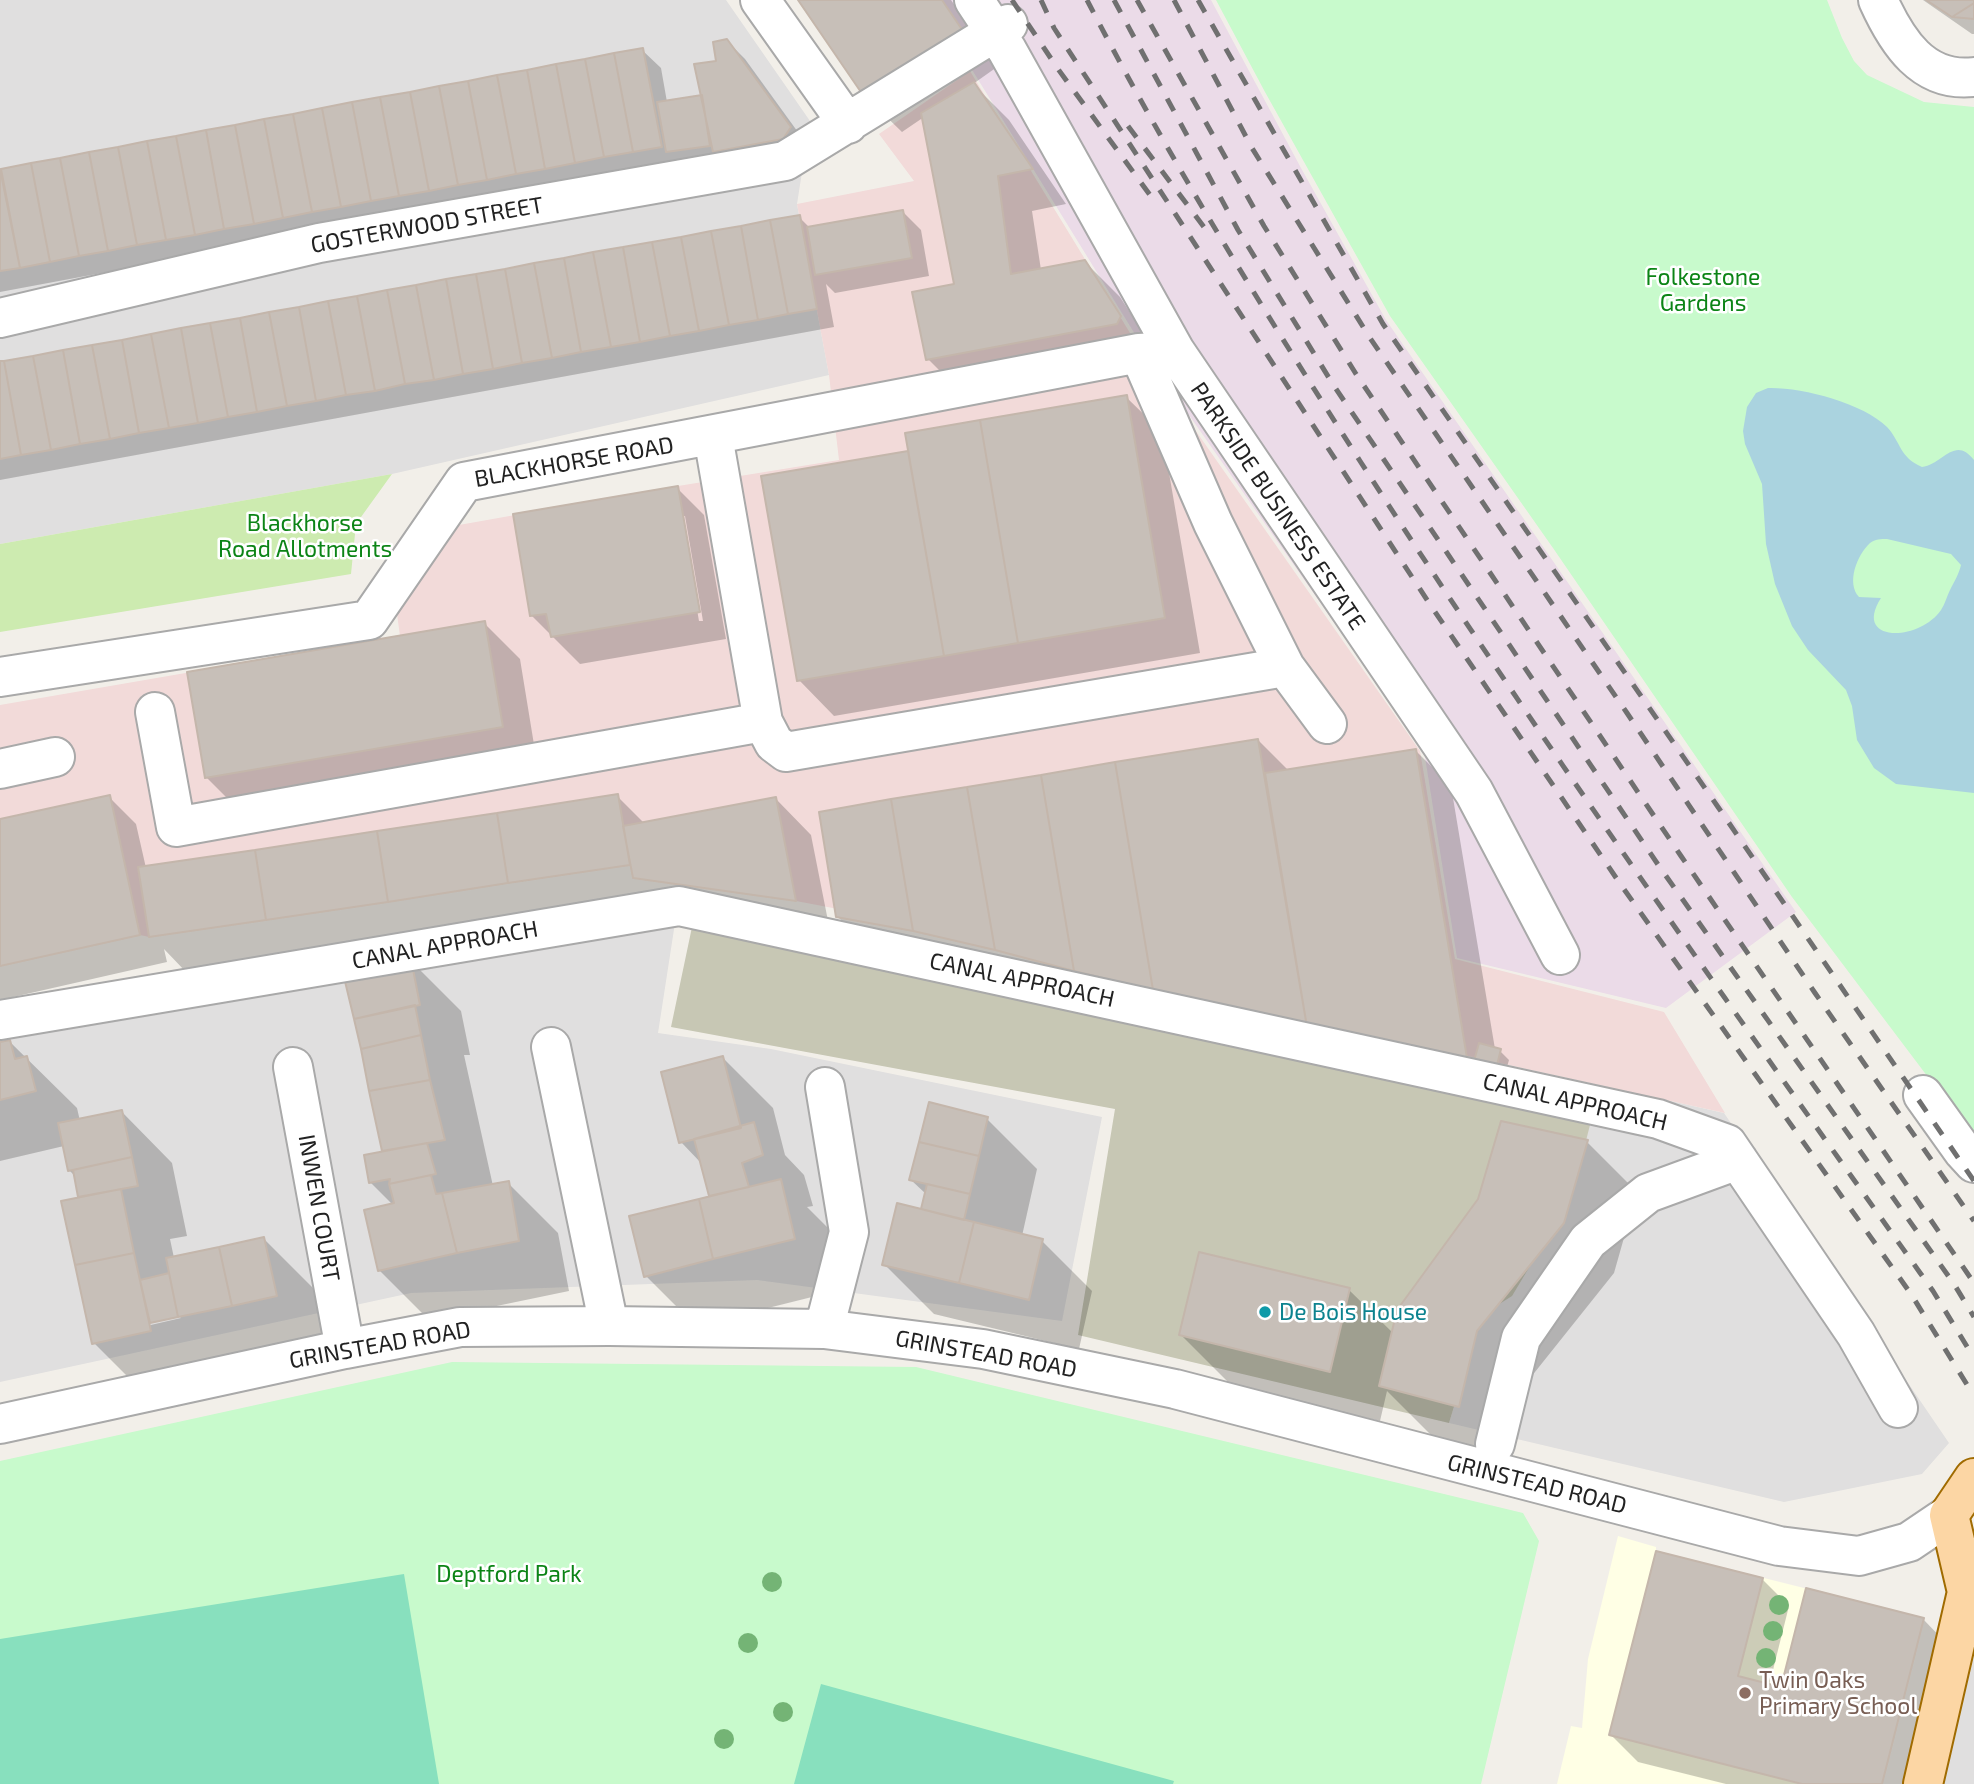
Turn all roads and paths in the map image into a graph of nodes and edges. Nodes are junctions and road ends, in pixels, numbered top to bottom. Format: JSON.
{"nodes":[{"id":1,"x":760,"y":0,"type":"edge"},
{"id":2,"x":1878,"y":0,"type":"edge"},
{"id":3,"x":994,"y":25,"type":"edge"},
{"id":4,"x":1974,"y":77,"type":"edge"},
{"id":5,"x":848,"y":124,"type":"junction"},
{"id":6,"x":0,"y":318,"type":"edge"},
{"id":7,"x":1157,"y":353,"type":"junction"},
{"id":8,"x":713,"y":436,"type":"junction"},
{"id":9,"x":1285,"y":667,"type":"junction"},
{"id":10,"x":0,"y":677,"type":"edge"},
{"id":11,"x":155,"y":712,"type":"dead end"},
{"id":12,"x":763,"y":722,"type":"junction"},
{"id":13,"x":1327,"y":724,"type":"dead end"},
{"id":14,"x":55,"y":757,"type":"dead end"},
{"id":15,"x":0,"y":769,"type":"edge"},
{"id":16,"x":1560,"y":956,"type":"dead end"},
{"id":17,"x":0,"y":1020,"type":"edge"},
{"id":18,"x":551,"y":1047,"type":"dead end"},
{"id":19,"x":293,"y":1067,"type":"dead end"},
{"id":20,"x":825,"y":1087,"type":"dead end"},
{"id":21,"x":1923,"y":1095,"type":"dead end"},
{"id":22,"x":1738,"y":1160,"type":"junction"},
{"id":23,"x":1974,"y":1163,"type":"edge"},
{"id":24,"x":609,"y":1326,"type":"junction"},
{"id":25,"x":824,"y":1329,"type":"junction"},
{"id":26,"x":345,"y":1349,"type":"junction"},
{"id":27,"x":1898,"y":1408,"type":"dead end"},
{"id":28,"x":0,"y":1424,"type":"edge"},
{"id":29,"x":1495,"y":1444,"type":"dead end"},
{"id":30,"x":1974,"y":1478,"type":"edge"},
{"id":31,"x":1949,"y":1515,"type":"junction"},
{"id":32,"x":1923,"y":1784,"type":"edge"}],
"edges":[{"from":1,"to":5,"type":"street"},
{"from":2,"to":4,"type":"street"},
{"from":3,"to":5,"type":"street","name":"GOSTERWOOD STREET"},
{"from":3,"to":7,"type":"street","name":"PARKSIDE BUSINESS ESTATE"},
{"from":5,"to":6,"type":"street","name":"GOSTERWOOD STREET"},
{"from":7,"to":8,"type":"street","name":"BLACKHORSE ROAD"},
{"from":7,"to":9,"type":"street"},
{"from":7,"to":16,"type":"street","name":"PARKSIDE BUSINESS ESTATE"},
{"from":8,"to":10,"type":"street","name":"BLACKHORSE ROAD"},
{"from":8,"to":12,"type":"street"},
{"from":9,"to":12,"type":"street"},
{"from":9,"to":13,"type":"street"},
{"from":11,"to":12,"type":"street"},
{"from":14,"to":15,"type":"street"},
{"from":17,"to":22,"type":"street","name":"CANAL APPROACH"},
{"from":18,"to":24,"type":"street"},
{"from":19,"to":26,"type":"street","name":"INWEN COURT"},
{"from":20,"to":25,"type":"street"},
{"from":21,"to":23,"type":"street"},
{"from":22,"to":27,"type":"street","name":"CANAL APPROACH"},
{"from":22,"to":29,"type":"street"},
{"from":24,"to":25,"type":"street","name":"GRINSTEAD ROAD"},
{"from":24,"to":26,"type":"street","name":"GRINSTEAD ROAD"},
{"from":25,"to":31,"type":"street","name":"GRINSTEAD ROAD"},
{"from":26,"to":28,"type":"street","name":"GRINSTEAD ROAD"},
{"from":30,"to":31,"type":"main road"},
{"from":31,"to":32,"type":"main road"}]}
